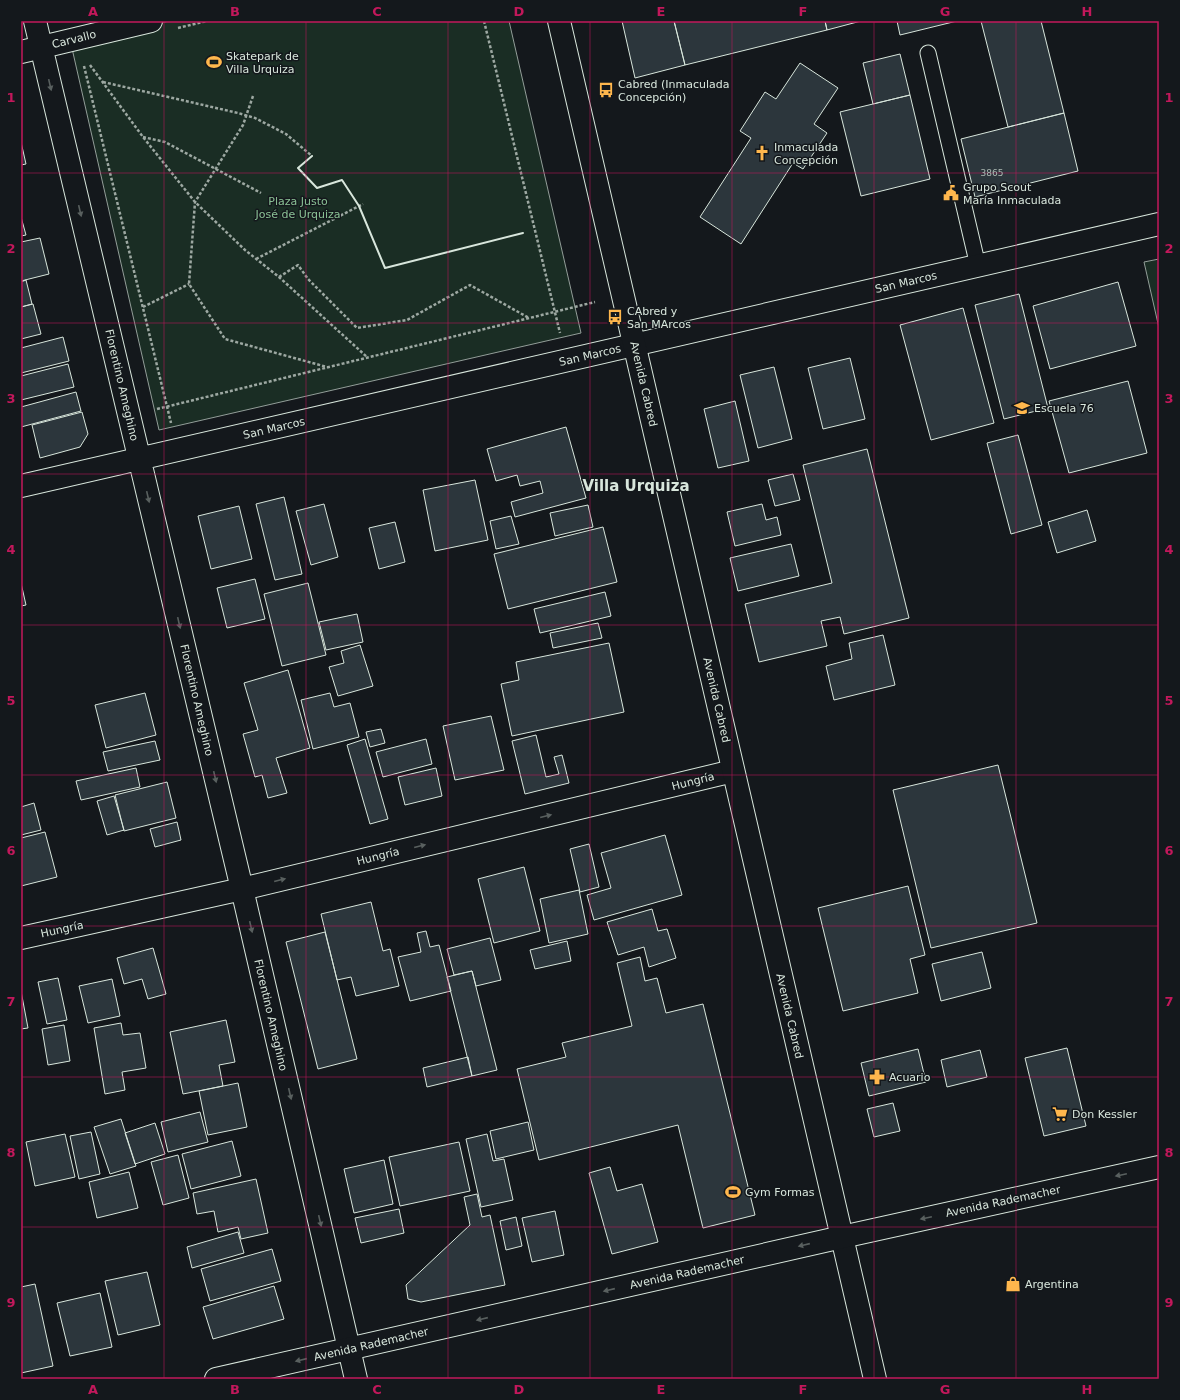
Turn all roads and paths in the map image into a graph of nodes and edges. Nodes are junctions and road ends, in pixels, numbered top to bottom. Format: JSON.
{"nodes":[{"id":1,"x":35,"y":21,"type":"edge"},
{"id":2,"x":151,"y":21,"type":"edge"},
{"id":3,"x":484,"y":21,"type":"edge"},
{"id":4,"x":559,"y":21,"type":"edge"},
{"id":5,"x":79,"y":45,"type":"junction"},
{"id":6,"x":31,"y":49,"type":"edge"},
{"id":7,"x":928,"y":53,"type":"dead end"},
{"id":8,"x":103,"y":82,"type":"junction"},
{"id":9,"x":253,"y":96,"type":"dead end"},
{"id":10,"x":247,"y":116,"type":"junction"},
{"id":11,"x":143,"y":137,"type":"junction"},
{"id":12,"x":312,"y":156,"type":"dead end"},
{"id":13,"x":215,"y":169,"type":"junction"},
{"id":14,"x":261,"y":193,"type":"dead end"},
{"id":15,"x":195,"y":202,"type":"junction"},
{"id":16,"x":363,"y":204,"type":"dead end"},
{"id":17,"x":1159,"y":224,"type":"edge"},
{"id":18,"x":256,"y":259,"type":"junction"},
{"id":19,"x":978,"y":266,"type":"junction"},
{"id":20,"x":279,"y":277,"type":"junction"},
{"id":21,"x":189,"y":284,"type":"junction"},
{"id":22,"x":623,"y":295,"type":"junction"},
{"id":23,"x":143,"y":307,"type":"junction"},
{"id":24,"x":555,"y":311,"type":"junction"},
{"id":25,"x":530,"y":318,"type":"junction"},
{"id":26,"x":634,"y":345,"type":"junction"},
{"id":27,"x":368,"y":357,"type":"junction"},
{"id":28,"x":564,"y":361,"type":"junction"},
{"id":29,"x":328,"y":367,"type":"junction"},
{"id":30,"x":167,"y":406,"type":"junction"},
{"id":31,"x":154,"y":410,"type":"dead end"},
{"id":32,"x":175,"y":451,"type":"junction"},
{"id":33,"x":139,"y":459,"type":"junction"},
{"id":34,"x":21,"y":486,"type":"edge"},
{"id":35,"x":733,"y":771,"type":"junction"},
{"id":36,"x":242,"y":889,"type":"junction"},
{"id":37,"x":21,"y":938,"type":"edge"},
{"id":38,"x":1159,"y":1167,"type":"edge"},
{"id":39,"x":842,"y":1237,"type":"junction"},
{"id":40,"x":349,"y":1349,"type":"junction"},
{"id":41,"x":216,"y":1379,"type":"edge"},
{"id":42,"x":356,"y":1379,"type":"edge"},
{"id":43,"x":875,"y":1379,"type":"edge"}],
"edges":[{"from":1,"to":6,"type":"street","name":"Florentino Ameghino"},
{"from":2,"to":5,"type":"street","name":"Carvallo"},
{"from":3,"to":24,"type":"path"},
{"from":4,"to":22,"type":"street","name":"Avenida Cabred"},
{"from":5,"to":6,"type":"street","name":"Carvallo"},
{"from":5,"to":8,"type":"path"},
{"from":5,"to":23,"type":"path"},
{"from":6,"to":33,"type":"street","name":"Florentino Ameghino","one_way":true},
{"from":7,"to":19,"type":"lane"},
{"from":8,"to":10,"type":"path"},
{"from":8,"to":11,"type":"path"},
{"from":9,"to":10,"type":"path"},
{"from":10,"to":12,"type":"path"},
{"from":10,"to":13,"type":"path"},
{"from":11,"to":13,"type":"path"},
{"from":11,"to":15,"type":"path"},
{"from":13,"to":14,"type":"path"},
{"from":13,"to":15,"type":"path"},
{"from":15,"to":18,"type":"path"},
{"from":15,"to":21,"type":"path"},
{"from":16,"to":18,"type":"path"},
{"from":17,"to":19,"type":"street","name":"San Marcos"},
{"from":18,"to":20,"type":"path"},
{"from":19,"to":26,"type":"street","name":"San Marcos"},
{"from":20,"to":25,"type":"path"},
{"from":20,"to":27,"type":"path"},
{"from":21,"to":23,"type":"path"},
{"from":21,"to":29,"type":"path"},
{"from":22,"to":24,"type":"path"},
{"from":22,"to":26,"type":"street","name":"Avenida Cabred"},
{"from":23,"to":30,"type":"path"},
{"from":24,"to":25,"type":"path"},
{"from":24,"to":28,"type":"path"},
{"from":25,"to":27,"type":"path"},
{"from":26,"to":28,"type":"street","name":"San Marcos"},
{"from":26,"to":35,"type":"street","name":"Avenida Cabred"},
{"from":27,"to":29,"type":"path"},
{"from":28,"to":32,"type":"street","name":"San Marcos"},
{"from":29,"to":30,"type":"path"},
{"from":30,"to":31,"type":"path"},
{"from":30,"to":32,"type":"path"},
{"from":32,"to":33,"type":"street","name":"San Marcos"},
{"from":33,"to":34,"type":"street","name":"San Marcos"},
{"from":33,"to":36,"type":"street","name":"Florentino Ameghino","one_way":true},
{"from":36,"to":35,"type":"street","name":"Hungría","one_way":true},
{"from":35,"to":39,"type":"street","name":"Avenida Cabred"},
{"from":36,"to":37,"type":"street","name":"Hungría"},
{"from":36,"to":40,"type":"street","name":"Florentino Ameghino","one_way":true},
{"from":38,"to":39,"type":"street","name":"Avenida Rademacher","one_way":true},
{"from":39,"to":40,"type":"street","name":"Avenida Rademacher","one_way":true},
{"from":39,"to":43,"type":"street","name":"Avenida Cabred"},
{"from":40,"to":41,"type":"street","name":"Avenida Rademacher","one_way":true},
{"from":40,"to":42,"type":"street","name":"Florentino Ameghino"}]}
